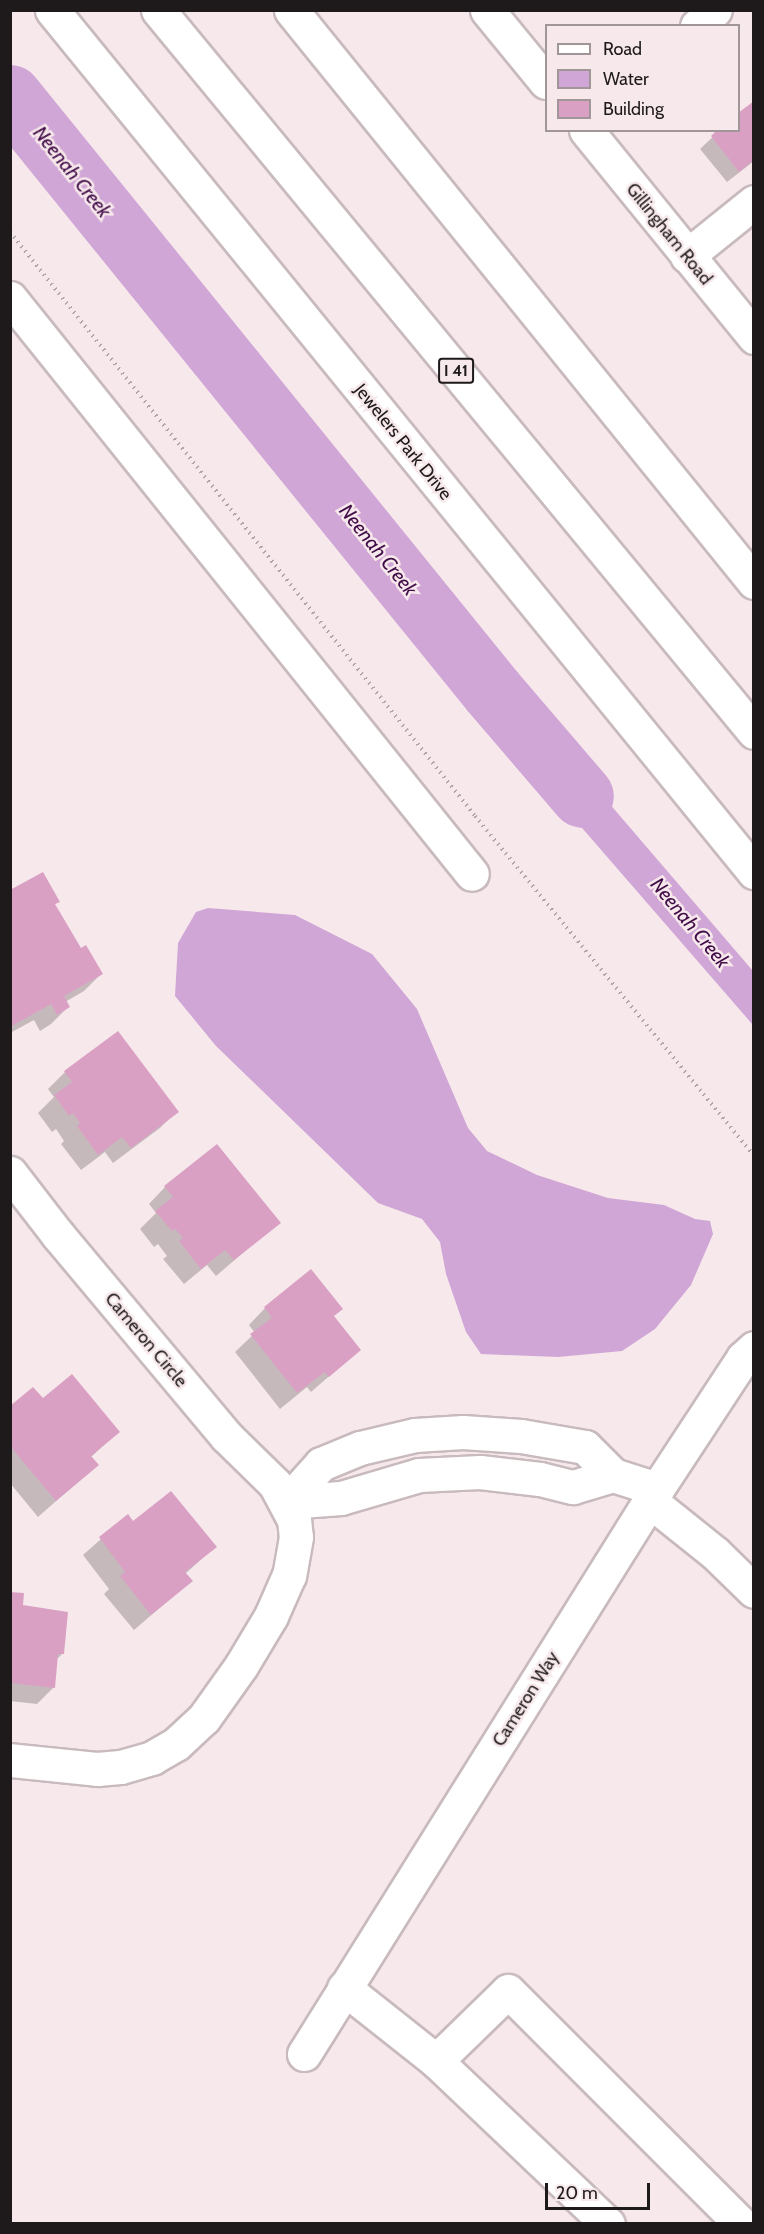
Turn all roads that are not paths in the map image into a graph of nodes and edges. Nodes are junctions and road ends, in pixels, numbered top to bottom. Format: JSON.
{"nodes":[{"id":1,"x":52,"y":10,"type":"edge"},
{"id":2,"x":158,"y":10,"type":"edge"},
{"id":3,"x":291,"y":10,"type":"edge"},
{"id":4,"x":487,"y":10,"type":"edge"},
{"id":5,"x":715,"y":10,"type":"edge"},
{"id":6,"x":699,"y":24,"type":"edge"},
{"id":7,"x":545,"y":81,"type":"edge"},
{"id":8,"x":588,"y":132,"type":"edge"},
{"id":9,"x":753,"y":202,"type":"edge"},
{"id":10,"x":687,"y":256,"type":"junction"},
{"id":11,"x":10,"y":298,"type":"edge"},
{"id":12,"x":753,"y":337,"type":"edge"},
{"id":13,"x":753,"y":582,"type":"edge"},
{"id":14,"x":753,"y":732,"type":"edge"},
{"id":15,"x":753,"y":873,"type":"edge"},
{"id":16,"x":472,"y":874,"type":"dead end"},
{"id":17,"x":10,"y":1173,"type":"edge"},
{"id":18,"x":753,"y":1348,"type":"edge"},
{"id":19,"x":613,"y":1475,"type":"junction"},
{"id":20,"x":653,"y":1495,"type":"junction"},
{"id":21,"x":286,"y":1502,"type":"junction"},
{"id":22,"x":753,"y":1591,"type":"edge"},
{"id":23,"x":10,"y":1760,"type":"edge"},
{"id":24,"x":344,"y":1988,"type":"junction"},
{"id":25,"x":304,"y":2054,"type":"dead end"},
{"id":26,"x":436,"y":2061,"type":"junction"},
{"id":27,"x":608,"y":2223,"type":"edge"},
{"id":28,"x":741,"y":2223,"type":"edge"}],
"edges":[{"from":1,"to":15,"type":"main road","name":"Jewelers Park Drive"},
{"from":2,"to":14,"type":"main road","number":"I 41"},
{"from":3,"to":13,"type":"main road"},
{"from":4,"to":7,"type":"main road"},
{"from":5,"to":6,"type":"main road"},
{"from":8,"to":10,"type":"main road","name":"Gillingham Road"},
{"from":9,"to":10,"type":"main road"},
{"from":10,"to":12,"type":"main road","name":"Gillingham Road"},
{"from":11,"to":16,"type":"main road"},
{"from":17,"to":21,"type":"main road","name":"Cameron Circle"},
{"from":18,"to":20,"type":"main road","name":"Cameron Way"},
{"from":19,"to":20,"type":"main road"},
{"from":19,"to":21,"type":"main road"},
{"from":19,"to":21,"type":"main road"},
{"from":20,"to":22,"type":"main road"},
{"from":20,"to":24,"type":"main road","name":"Cameron Way"},
{"from":21,"to":23,"type":"main road","name":"Cameron Circle"},
{"from":24,"to":25,"type":"main road","name":"Cameron Way"},
{"from":24,"to":26,"type":"main road"},
{"from":26,"to":27,"type":"main road"},
{"from":26,"to":28,"type":"main road"}]}
